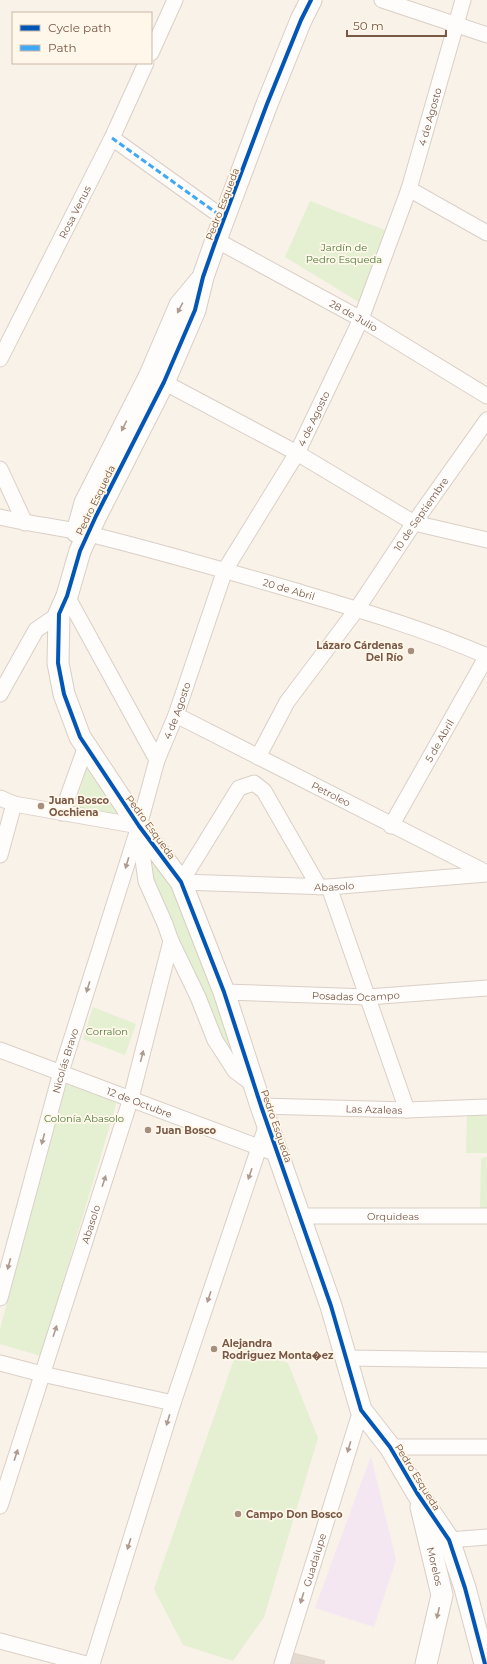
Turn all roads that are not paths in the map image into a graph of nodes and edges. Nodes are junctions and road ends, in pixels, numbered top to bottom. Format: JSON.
{"nodes":[{"id":1,"x":175,"y":0,"type":"edge"},
{"id":2,"x":311,"y":0,"type":"edge"},
{"id":3,"x":382,"y":0,"type":"edge"},
{"id":4,"x":463,"y":0,"type":"edge"},
{"id":5,"x":455,"y":24,"type":"junction"},
{"id":6,"x":487,"y":35,"type":"edge"},
{"id":7,"x":152,"y":51,"type":"edge"},
{"id":8,"x":146,"y":64,"type":"edge"},
{"id":9,"x":112,"y":138,"type":"junction"},
{"id":10,"x":409,"y":189,"type":"junction"},
{"id":11,"x":225,"y":219,"type":"junction"},
{"id":12,"x":487,"y":233,"type":"edge"},
{"id":13,"x":216,"y":240,"type":"junction"},
{"id":14,"x":361,"y":319,"type":"junction"},
{"id":15,"x":0,"y":358,"type":"edge"},
{"id":16,"x":157,"y":379,"type":"junction"},
{"id":17,"x":487,"y":396,"type":"edge"},
{"id":18,"x":487,"y":420,"type":"edge"},
{"id":19,"x":297,"y":453,"type":"junction"},
{"id":20,"x":0,"y":468,"type":"edge"},
{"id":21,"x":0,"y":517,"type":"edge"},
{"id":22,"x":25,"y":523,"type":"junction"},
{"id":23,"x":414,"y":523,"type":"junction"},
{"id":24,"x":81,"y":539,"type":"junction"},
{"id":25,"x":487,"y":540,"type":"edge"},
{"id":26,"x":225,"y":570,"type":"junction"},
{"id":27,"x":63,"y":605,"type":"junction"},
{"id":28,"x":357,"y":609,"type":"junction"},
{"id":29,"x":487,"y":656,"type":"edge"},
{"id":30,"x":0,"y":694,"type":"edge"},
{"id":31,"x":176,"y":715,"type":"junction"},
{"id":32,"x":86,"y":746,"type":"junction"},
{"id":33,"x":258,"y":757,"type":"junction"},
{"id":34,"x":157,"y":760,"type":"junction"},
{"id":35,"x":7,"y":801,"type":"edge"},
{"id":36,"x":62,"y":813,"type":"junction"},
{"id":37,"x":139,"y":826,"type":"junction"},
{"id":38,"x":391,"y":826,"type":"junction"},
{"id":39,"x":0,"y":856,"type":"edge"},
{"id":40,"x":487,"y":874,"type":"edge"},
{"id":41,"x":181,"y":882,"type":"junction"},
{"id":42,"x":324,"y":887,"type":"junction"},
{"id":43,"x":171,"y":941,"type":"junction"},
{"id":44,"x":487,"y":988,"type":"edge"},
{"id":45,"x":224,"y":992,"type":"junction"},
{"id":46,"x":368,"y":997,"type":"junction"},
{"id":47,"x":0,"y":1050,"type":"edge"},
{"id":48,"x":61,"y":1072,"type":"junction"},
{"id":49,"x":254,"y":1085,"type":"junction"},
{"id":50,"x":131,"y":1098,"type":"junction"},
{"id":51,"x":487,"y":1107,"type":"edge"},
{"id":52,"x":407,"y":1110,"type":"junction"},
{"id":53,"x":264,"y":1115,"type":"junction"},
{"id":54,"x":259,"y":1147,"type":"junction"},
{"id":55,"x":279,"y":1155,"type":"junction"},
{"id":56,"x":299,"y":1216,"type":"junction"},
{"id":57,"x":487,"y":1216,"type":"edge"},
{"id":58,"x":0,"y":1298,"type":"edge"},
{"id":59,"x":346,"y":1358,"type":"junction"},
{"id":60,"x":487,"y":1360,"type":"edge"},
{"id":61,"x":0,"y":1363,"type":"edge"},
{"id":62,"x":42,"y":1374,"type":"junction"},
{"id":63,"x":173,"y":1402,"type":"junction"},
{"id":64,"x":361,"y":1410,"type":"junction"},
{"id":65,"x":487,"y":1447,"type":"edge"},
{"id":66,"x":390,"y":1448,"type":"junction"},
{"id":67,"x":5,"y":1472,"type":"edge"},
{"id":68,"x":417,"y":1493,"type":"junction"},
{"id":69,"x":0,"y":1506,"type":"edge"},
{"id":70,"x":487,"y":1537,"type":"edge"},
{"id":71,"x":449,"y":1540,"type":"junction"},
{"id":72,"x":0,"y":1641,"type":"edge"},
{"id":73,"x":86,"y":1664,"type":"edge"},
{"id":74,"x":92,"y":1664,"type":"edge"},
{"id":75,"x":282,"y":1664,"type":"edge"},
{"id":76,"x":426,"y":1664,"type":"edge"},
{"id":77,"x":484,"y":1664,"type":"edge"}],
"edges":[{"from":1,"to":7,"type":"street"},
{"from":2,"to":11,"type":"street","name":"Pedro Esqueda"},
{"from":3,"to":5,"type":"street"},
{"from":4,"to":5,"type":"street","name":"4 de Agosto"},
{"from":5,"to":6,"type":"street"},
{"from":5,"to":10,"type":"street","name":"4 de Agosto"},
{"from":8,"to":9,"type":"street","name":"Rosa Venus"},
{"from":9,"to":11,"type":"street"},
{"from":9,"to":15,"type":"street","name":"Rosa Venus"},
{"from":10,"to":12,"type":"street"},
{"from":10,"to":14,"type":"street","name":"4 de Agosto"},
{"from":11,"to":13,"type":"street","name":"Pedro Esqueda"},
{"from":13,"to":14,"type":"street","name":"28 de Julio"},
{"from":13,"to":16,"type":"street","name":"Pedro Esqueda"},
{"from":14,"to":17,"type":"street","name":"28 de Julio"},
{"from":14,"to":19,"type":"street","name":"4 de Agosto"},
{"from":16,"to":19,"type":"street"},
{"from":16,"to":24,"type":"street","name":"Pedro Esqueda"},
{"from":18,"to":23,"type":"street","name":"10 de Septiembre"},
{"from":19,"to":23,"type":"street"},
{"from":19,"to":26,"type":"street","name":"4 de Agosto"},
{"from":20,"to":22,"type":"street"},
{"from":21,"to":22,"type":"street","name":"20 de Abril"},
{"from":22,"to":24,"type":"street","name":"20 de Abril"},
{"from":23,"to":25,"type":"street"},
{"from":23,"to":28,"type":"street","name":"10 de Septiembre"},
{"from":24,"to":26,"type":"street","name":"20 de Abril"},
{"from":24,"to":27,"type":"street","name":"Pedro Esqueda"},
{"from":26,"to":28,"type":"street","name":"20 de Abril"},
{"from":26,"to":31,"type":"street","name":"4 de Agosto"},
{"from":27,"to":30,"type":"street"},
{"from":27,"to":32,"type":"street","name":"Pedro Esqueda"},
{"from":27,"to":34,"type":"street"},
{"from":28,"to":29,"type":"street","name":"20 de Abril"},
{"from":28,"to":33,"type":"street","name":"10 de Septiembre"},
{"from":29,"to":38,"type":"street","name":"5 de Abril"},
{"from":31,"to":33,"type":"street","name":"Petroleo"},
{"from":31,"to":34,"type":"street","name":"4 de Agosto"},
{"from":32,"to":36,"type":"street"},
{"from":32,"to":37,"type":"street","name":"Pedro Esqueda"},
{"from":33,"to":38,"type":"street","name":"Petroleo"},
{"from":34,"to":37,"type":"street","name":"4 de Agosto"},
{"from":35,"to":36,"type":"street"},
{"from":35,"to":39,"type":"street"},
{"from":36,"to":37,"type":"street"},
{"from":37,"to":41,"type":"street","name":"Pedro Esqueda"},
{"from":37,"to":43,"type":"street","name":"Pedro Esqueda"},
{"from":37,"to":48,"type":"street","name":"Nicolás Bravo","one_way":true},
{"from":38,"to":40,"type":"street","name":"Petroleo"},
{"from":40,"to":42,"type":"street","name":"Abasolo"},
{"from":41,"to":42,"type":"street","name":"Abasolo"},
{"from":41,"to":42,"type":"street"},
{"from":41,"to":45,"type":"street","name":"Pedro Esqueda"},
{"from":42,"to":46,"type":"street"},
{"from":43,"to":49,"type":"street","name":"Pedro Esqueda"},
{"from":50,"to":43,"type":"street","name":"Abasolo","one_way":true},
{"from":44,"to":46,"type":"street","name":"Posadas Ocampo"},
{"from":45,"to":46,"type":"street","name":"Posadas Ocampo"},
{"from":45,"to":49,"type":"street","name":"Pedro Esqueda"},
{"from":46,"to":52,"type":"street"},
{"from":47,"to":48,"type":"street","name":"12 de Octubre"},
{"from":48,"to":50,"type":"street","name":"12 de Octubre"},
{"from":48,"to":58,"type":"street","name":"Nicolás Bravo","one_way":true},
{"from":49,"to":53,"type":"street","name":"Pedro Esqueda"},
{"from":50,"to":54,"type":"street","name":"12 de Octubre"},
{"from":62,"to":50,"type":"street","name":"Abasolo","one_way":true},
{"from":51,"to":52,"type":"street","name":"Las Azaleas"},
{"from":52,"to":53,"type":"street","name":"Las Azaleas"},
{"from":53,"to":54,"type":"street"},
{"from":53,"to":55,"type":"street","name":"Pedro Esqueda"},
{"from":54,"to":55,"type":"street","name":"12 de Octubre"},
{"from":54,"to":63,"type":"street","one_way":true},
{"from":55,"to":56,"type":"street","name":"Pedro Esqueda"},
{"from":56,"to":57,"type":"street","name":"Orquideas"},
{"from":56,"to":59,"type":"street","name":"Pedro Esqueda"},
{"from":59,"to":60,"type":"street"},
{"from":59,"to":64,"type":"street","name":"Pedro Esqueda"},
{"from":61,"to":62,"type":"street"},
{"from":62,"to":63,"type":"street"},
{"from":67,"to":62,"type":"street","name":"Abasolo","one_way":true},
{"from":63,"to":74,"type":"street","one_way":true},
{"from":64,"to":66,"type":"street","name":"Pedro Esqueda"},
{"from":64,"to":75,"type":"street","name":"Guadalupe","one_way":true},
{"from":65,"to":66,"type":"street"},
{"from":66,"to":68,"type":"street","name":"Pedro Esqueda"},
{"from":67,"to":69,"type":"street","name":"Abasolo"},
{"from":68,"to":71,"type":"street","name":"Pedro Esqueda"},
{"from":68,"to":76,"type":"street","name":"Morelos","one_way":true},
{"from":70,"to":71,"type":"street"},
{"from":71,"to":77,"type":"street","name":"Pedro Esqueda"},
{"from":72,"to":73,"type":"street"}]}
